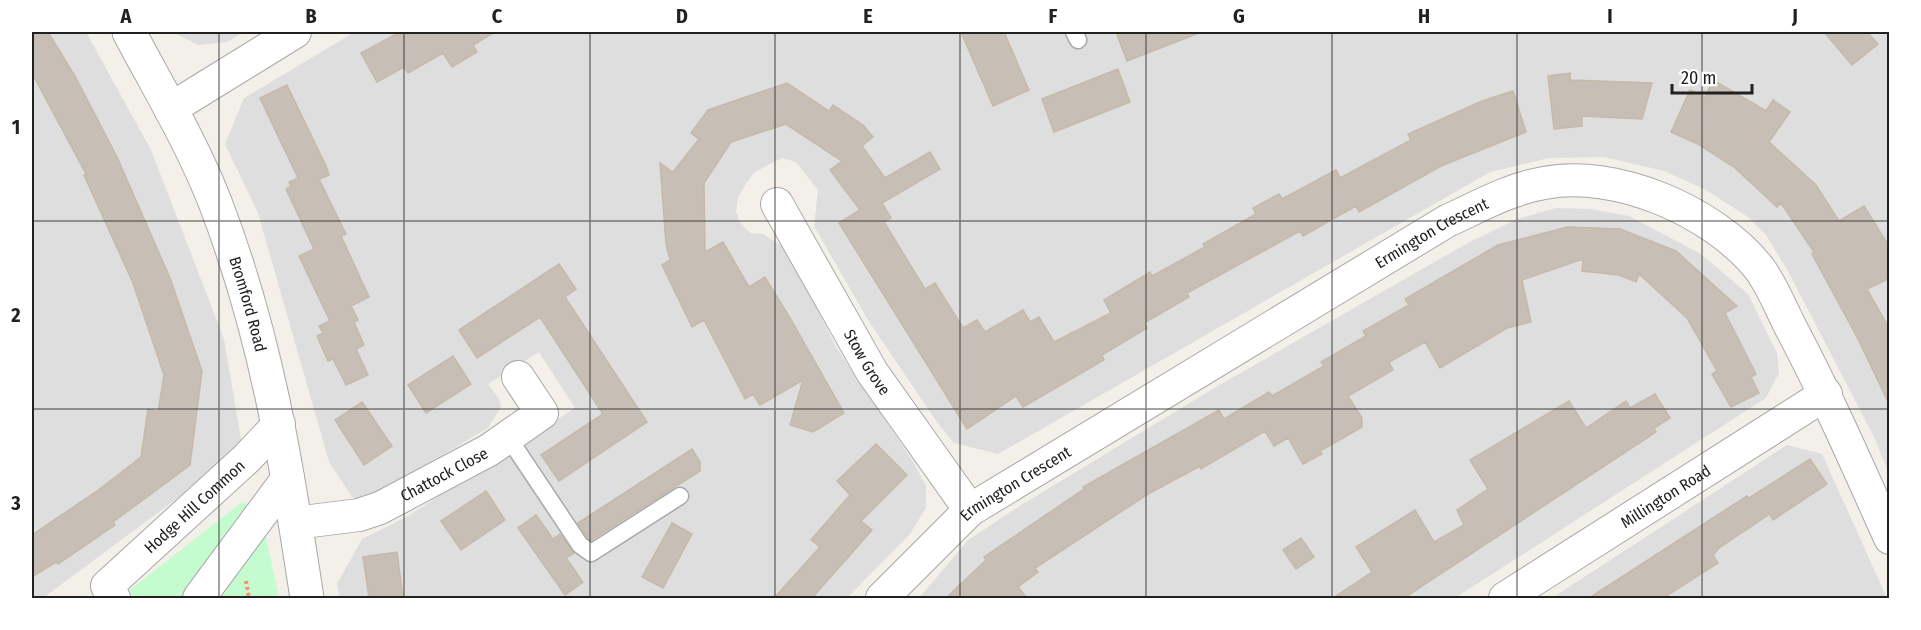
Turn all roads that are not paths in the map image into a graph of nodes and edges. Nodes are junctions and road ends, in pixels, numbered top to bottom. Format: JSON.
{"nodes":[{"id":1,"x":129,"y":32,"type":"edge"},
{"id":2,"x":295,"y":32,"type":"edge"},
{"id":3,"x":170,"y":109,"type":"junction"},
{"id":4,"x":777,"y":204,"type":"dead end"},
{"id":5,"x":518,"y":377,"type":"dead end"},
{"id":6,"x":1826,"y":394,"type":"junction"},
{"id":7,"x":279,"y":424,"type":"junction"},
{"id":8,"x":508,"y":437,"type":"junction"},
{"id":9,"x":288,"y":478,"type":"junction"},
{"id":10,"x":680,"y":496,"type":"dead end"},
{"id":11,"x":970,"y":510,"type":"junction"},
{"id":12,"x":295,"y":523,"type":"junction"},
{"id":13,"x":1890,"y":538,"type":"edge"},
{"id":14,"x":101,"y":594,"type":"edge"},
{"id":15,"x":199,"y":598,"type":"edge"},
{"id":16,"x":307,"y":598,"type":"edge"},
{"id":17,"x":882,"y":598,"type":"edge"},
{"id":18,"x":1505,"y":598,"type":"edge"}],
"edges":[{"from":1,"to":3,"type":"street","name":"Bromford Road"},
{"from":2,"to":3,"type":"street"},
{"from":3,"to":7,"type":"street","name":"Bromford Road"},
{"from":4,"to":11,"type":"street","name":"Stow Grove"},
{"from":5,"to":8,"type":"street","name":"Chattock Close"},
{"from":6,"to":11,"type":"street","name":"Ermington Crescent"},
{"from":6,"to":13,"type":"street","name":"Ermington Crescent"},
{"from":6,"to":18,"type":"street","name":"Millington Road"},
{"from":7,"to":9,"type":"street","name":"Bromford Road"},
{"from":7,"to":14,"type":"street","name":"Hodge Hill Common"},
{"from":8,"to":10,"type":"lane"},
{"from":8,"to":12,"type":"street","name":"Chattock Close"},
{"from":9,"to":12,"type":"street","name":"Bromford Road"},
{"from":9,"to":15,"type":"street"},
{"from":11,"to":17,"type":"street","name":"Ermington Crescent"},
{"from":12,"to":16,"type":"street","name":"Bromford Road"}]}
